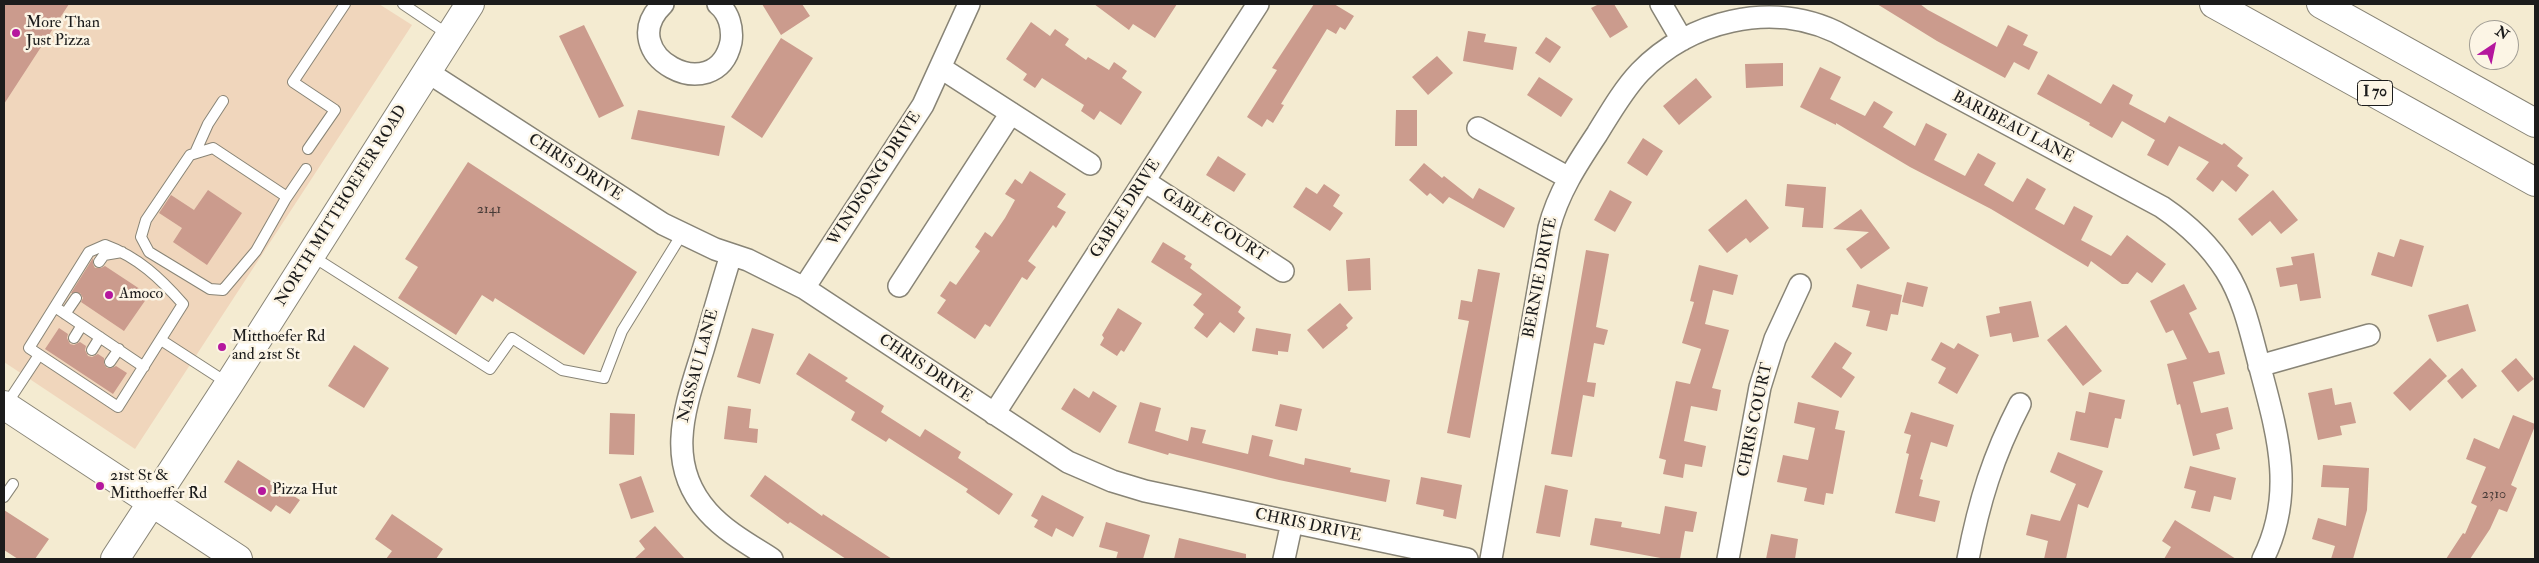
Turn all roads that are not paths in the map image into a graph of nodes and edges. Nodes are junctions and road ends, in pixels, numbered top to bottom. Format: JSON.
{"nodes":[{"id":1,"x":345,"y":4,"type":"edge"},
{"id":2,"x":403,"y":4,"type":"edge"},
{"id":3,"x":470,"y":4,"type":"edge"},
{"id":4,"x":718,"y":4,"type":"edge"},
{"id":5,"x":969,"y":4,"type":"edge"},
{"id":6,"x":1258,"y":4,"type":"edge"},
{"id":7,"x":1661,"y":4,"type":"edge"},
{"id":8,"x":2214,"y":4,"type":"edge"},
{"id":9,"x":2321,"y":4,"type":"edge"},
{"id":10,"x":655,"y":6,"type":"edge"},
{"id":11,"x":449,"y":35,"type":"junction"},
{"id":12,"x":1682,"y":40,"type":"junction"},
{"id":13,"x":941,"y":68,"type":"junction"},
{"id":14,"x":426,"y":71,"type":"junction"},
{"id":15,"x":223,"y":101,"type":"dead end"},
{"id":16,"x":1011,"y":113,"type":"junction"},
{"id":17,"x":2535,"y":123,"type":"edge"},
{"id":18,"x":1478,"y":128,"type":"dead end"},
{"id":19,"x":308,"y":149,"type":"dead end"},
{"id":20,"x":196,"y":153,"type":"junction"},
{"id":21,"x":1090,"y":164,"type":"dead end"},
{"id":22,"x":306,"y":169,"type":"dead end"},
{"id":23,"x":1569,"y":178,"type":"junction"},
{"id":24,"x":1144,"y":181,"type":"junction"},
{"id":25,"x":2535,"y":182,"type":"edge"},
{"id":26,"x":287,"y":197,"type":"junction"},
{"id":27,"x":682,"y":234,"type":"junction"},
{"id":28,"x":123,"y":252,"type":"junction"},
{"id":29,"x":731,"y":255,"type":"junction"},
{"id":30,"x":311,"y":256,"type":"junction"},
{"id":31,"x":99,"y":262,"type":"dead end"},
{"id":32,"x":1284,"y":271,"type":"dead end"},
{"id":33,"x":1800,"y":285,"type":"dead end"},
{"id":34,"x":899,"y":286,"type":"dead end"},
{"id":35,"x":804,"y":288,"type":"junction"},
{"id":36,"x":76,"y":298,"type":"dead end"},
{"id":37,"x":54,"y":307,"type":"junction"},
{"id":38,"x":65,"y":314,"type":"junction"},
{"id":39,"x":82,"y":325,"type":"junction"},
{"id":40,"x":2369,"y":336,"type":"dead end"},
{"id":41,"x":100,"y":337,"type":"junction"},
{"id":42,"x":74,"y":338,"type":"dead end"},
{"id":43,"x":161,"y":340,"type":"junction"},
{"id":44,"x":92,"y":350,"type":"dead end"},
{"id":45,"x":118,"y":350,"type":"junction"},
{"id":46,"x":39,"y":355,"type":"junction"},
{"id":47,"x":110,"y":362,"type":"dead end"},
{"id":48,"x":144,"y":366,"type":"junction"},
{"id":49,"x":2259,"y":366,"type":"junction"},
{"id":50,"x":229,"y":384,"type":"junction"},
{"id":51,"x":2020,"y":404,"type":"dead end"},
{"id":52,"x":4,"y":405,"type":"edge"},
{"id":53,"x":994,"y":414,"type":"junction"},
{"id":54,"x":13,"y":484,"type":"dead end"},
{"id":55,"x":4,"y":497,"type":"edge"},
{"id":56,"x":152,"y":505,"type":"junction"},
{"id":57,"x":1292,"y":522,"type":"junction"},
{"id":58,"x":116,"y":559,"type":"edge"},
{"id":59,"x":238,"y":559,"type":"edge"},
{"id":60,"x":772,"y":559,"type":"edge"},
{"id":61,"x":1284,"y":559,"type":"edge"},
{"id":62,"x":1467,"y":559,"type":"edge"},
{"id":63,"x":1491,"y":559,"type":"edge"},
{"id":64,"x":1728,"y":559,"type":"edge"},
{"id":65,"x":1968,"y":559,"type":"edge"},
{"id":66,"x":2262,"y":559,"type":"edge"}],
"edges":[{"from":1,"to":19,"type":"lane"},
{"from":2,"to":11,"type":"lane"},
{"from":3,"to":11,"type":"main road","name":"NORTH MITTHOEFER ROAD"},
{"from":4,"to":10,"type":"street"},
{"from":5,"to":13,"type":"street","name":"WINDSONG DRIVE"},
{"from":6,"to":24,"type":"street","name":"GABLE DRIVE"},
{"from":7,"to":12,"type":"street"},
{"from":8,"to":25,"type":"main road","number":"I 70"},
{"from":9,"to":17,"type":"main road"},
{"from":11,"to":14,"type":"main road","name":"NORTH MITTHOEFER ROAD"},
{"from":12,"to":23,"type":"street","name":"BERNIE DRIVE"},
{"from":12,"to":49,"type":"street","name":"BARIBEAU LANE"},
{"from":13,"to":16,"type":"street"},
{"from":13,"to":35,"type":"street","name":"WINDSONG DRIVE"},
{"from":14,"to":27,"type":"street","name":"CHRIS DRIVE"},
{"from":14,"to":30,"type":"main road","name":"NORTH MITTHOEFER ROAD"},
{"from":15,"to":20,"type":"lane"},
{"from":16,"to":21,"type":"street"},
{"from":16,"to":34,"type":"street"},
{"from":18,"to":23,"type":"street"},
{"from":20,"to":26,"type":"lane"},
{"from":20,"to":26,"type":"lane"},
{"from":22,"to":26,"type":"lane"},
{"from":23,"to":63,"type":"street","name":"BERNIE DRIVE"},
{"from":24,"to":32,"type":"street","name":"GABLE COURT"},
{"from":24,"to":53,"type":"street","name":"GABLE DRIVE"},
{"from":27,"to":29,"type":"street","name":"CHRIS DRIVE"},
{"from":27,"to":30,"type":"lane"},
{"from":28,"to":31,"type":"lane"},
{"from":28,"to":37,"type":"lane"},
{"from":28,"to":43,"type":"lane"},
{"from":29,"to":35,"type":"street","name":"CHRIS DRIVE"},
{"from":29,"to":60,"type":"street","name":"NASSAU LANE"},
{"from":30,"to":50,"type":"main road","name":"NORTH MITTHOEFER ROAD"},
{"from":33,"to":64,"type":"street","name":"CHRIS COURT"},
{"from":35,"to":53,"type":"street","name":"CHRIS DRIVE"},
{"from":36,"to":38,"type":"lane"},
{"from":37,"to":38,"type":"lane"},
{"from":37,"to":46,"type":"lane"},
{"from":38,"to":39,"type":"lane"},
{"from":39,"to":41,"type":"lane"},
{"from":39,"to":42,"type":"lane"},
{"from":40,"to":49,"type":"street"},
{"from":41,"to":44,"type":"lane"},
{"from":41,"to":45,"type":"lane"},
{"from":43,"to":48,"type":"lane"},
{"from":43,"to":50,"type":"lane"},
{"from":45,"to":47,"type":"lane"},
{"from":45,"to":48,"type":"lane"},
{"from":46,"to":48,"type":"lane"},
{"from":46,"to":52,"type":"lane"},
{"from":49,"to":66,"type":"street","name":"BARIBEAU LANE"},
{"from":50,"to":56,"type":"main road","name":"NORTH MITTHOEFER ROAD"},
{"from":51,"to":65,"type":"street"},
{"from":52,"to":56,"type":"main road"},
{"from":53,"to":57,"type":"street","name":"CHRIS DRIVE"},
{"from":54,"to":55,"type":"lane"},
{"from":56,"to":58,"type":"main road","name":"NORTH MITTHOEFER ROAD"},
{"from":56,"to":59,"type":"main road"},
{"from":57,"to":61,"type":"street"},
{"from":57,"to":62,"type":"street","name":"CHRIS DRIVE"}]}
